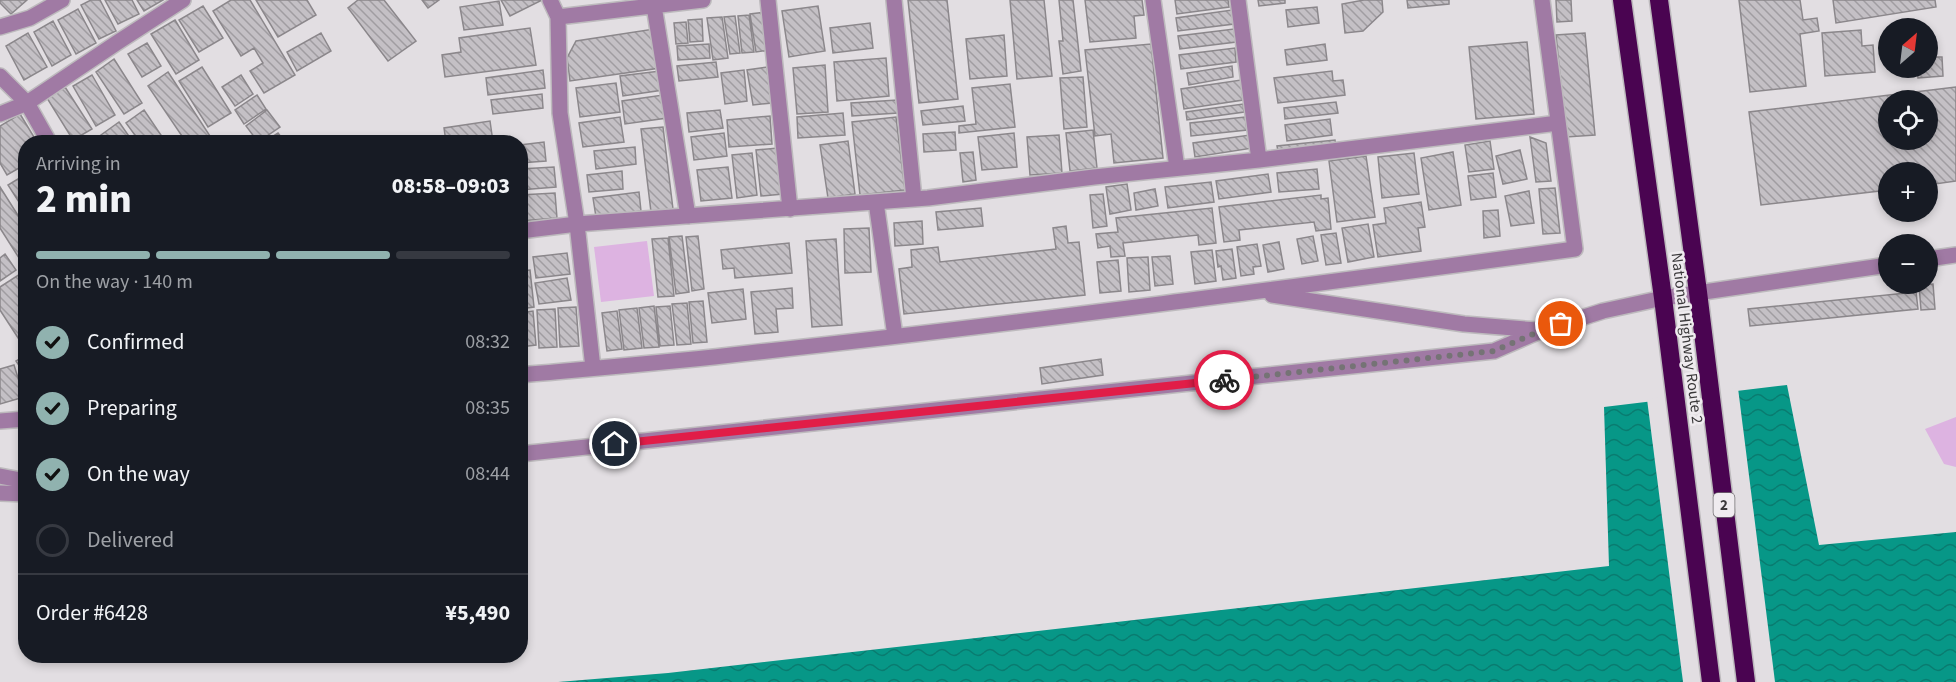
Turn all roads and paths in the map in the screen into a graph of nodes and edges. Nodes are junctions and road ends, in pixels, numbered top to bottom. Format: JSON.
{"nodes":[{"id":1,"x":183,"y":0,"type":"edge"},
{"id":2,"x":550,"y":0,"type":"edge"},
{"id":3,"x":703,"y":0,"type":"edge"},
{"id":4,"x":768,"y":0,"type":"edge"},
{"id":5,"x":894,"y":0,"type":"edge"},
{"id":6,"x":1153,"y":0,"type":"edge"},
{"id":7,"x":1238,"y":0,"type":"edge"},
{"id":8,"x":1542,"y":0,"type":"edge"},
{"id":9,"x":1622,"y":0,"type":"edge"},
{"id":10,"x":1659,"y":0,"type":"edge"},
{"id":11,"x":58,"y":1,"type":"edge"},
{"id":12,"x":654,"y":6,"type":"junction"},
{"id":13,"x":558,"y":17,"type":"junction"},
{"id":14,"x":0,"y":27,"type":"edge"},
{"id":15,"x":0,"y":76,"type":"edge"},
{"id":16,"x":27,"y":104,"type":"junction"},
{"id":17,"x":0,"y":114,"type":"edge"},
{"id":18,"x":1558,"y":123,"type":"junction"},
{"id":19,"x":45,"y":135,"type":"edge"},
{"id":20,"x":1259,"y":160,"type":"junction"},
{"id":21,"x":1177,"y":168,"type":"junction"},
{"id":22,"x":914,"y":199,"type":"junction"},
{"id":23,"x":876,"y":202,"type":"junction"},
{"id":24,"x":790,"y":209,"type":"junction"},
{"id":25,"x":688,"y":216,"type":"junction"},
{"id":26,"x":578,"y":224,"type":"junction"},
{"id":27,"x":528,"y":230,"type":"edge"},
{"id":28,"x":1956,"y":255,"type":"edge"},
{"id":29,"x":1938,"y":258,"type":"edge"},
{"id":30,"x":1878,"y":266,"type":"edge"},
{"id":31,"x":1255,"y":292,"type":"junction"},
{"id":32,"x":1698,"y":292,"type":"junction"},
{"id":33,"x":1663,"y":298,"type":"junction"},
{"id":34,"x":1540,"y":331,"type":"junction"},
{"id":35,"x":895,"y":336,"type":"junction"},
{"id":36,"x":593,"y":368,"type":"junction"},
{"id":37,"x":528,"y":374,"type":"edge"},
{"id":38,"x":18,"y":420,"type":"edge"},
{"id":39,"x":0,"y":421,"type":"edge"},
{"id":40,"x":528,"y":453,"type":"edge"},
{"id":41,"x":0,"y":476,"type":"edge"},
{"id":42,"x":18,"y":479,"type":"edge"},
{"id":43,"x":0,"y":493,"type":"edge"},
{"id":44,"x":18,"y":494,"type":"edge"},
{"id":45,"x":1711,"y":682,"type":"edge"},
{"id":46,"x":1746,"y":682,"type":"edge"}],
"edges":[{"from":1,"to":16,"type":"street"},
{"from":2,"to":13,"type":"street"},
{"from":3,"to":12,"type":"street"},
{"from":4,"to":24,"type":"street"},
{"from":5,"to":22,"type":"street"},
{"from":6,"to":21,"type":"street"},
{"from":7,"to":20,"type":"street"},
{"from":8,"to":18,"type":"street"},
{"from":9,"to":33,"type":"highway","name":"National Highway Route 2","number":"2"},
{"from":10,"to":32,"type":"highway","name":"National Highway Route 2","number":"2"},
{"from":11,"to":14,"type":"street"},
{"from":12,"to":13,"type":"street"},
{"from":12,"to":25,"type":"street"},
{"from":13,"to":26,"type":"street"},
{"from":15,"to":16,"type":"street"},
{"from":16,"to":17,"type":"street"},
{"from":16,"to":19,"type":"street"},
{"from":18,"to":20,"type":"street"},
{"from":18,"to":31,"type":"street"},
{"from":20,"to":21,"type":"street"},
{"from":21,"to":22,"type":"street"},
{"from":22,"to":23,"type":"street"},
{"from":23,"to":24,"type":"street"},
{"from":23,"to":35,"type":"street"},
{"from":24,"to":25,"type":"street"},
{"from":25,"to":26,"type":"street"},
{"from":26,"to":27,"type":"street"},
{"from":26,"to":36,"type":"street"},
{"from":28,"to":29,"type":"street"},
{"from":30,"to":32,"type":"street"},
{"from":31,"to":34,"type":"street"},
{"from":31,"to":35,"type":"street"},
{"from":32,"to":33,"type":"street"},
{"from":32,"to":46,"type":"highway","name":"National Highway Route 2","number":"2"},
{"from":33,"to":34,"type":"street"},
{"from":33,"to":45,"type":"highway","name":"National Highway Route 2","number":"2"},
{"from":34,"to":40,"type":"street"},
{"from":35,"to":36,"type":"street"},
{"from":36,"to":37,"type":"street"},
{"from":38,"to":39,"type":"street"},
{"from":41,"to":42,"type":"street"},
{"from":43,"to":44,"type":"street"}]}
